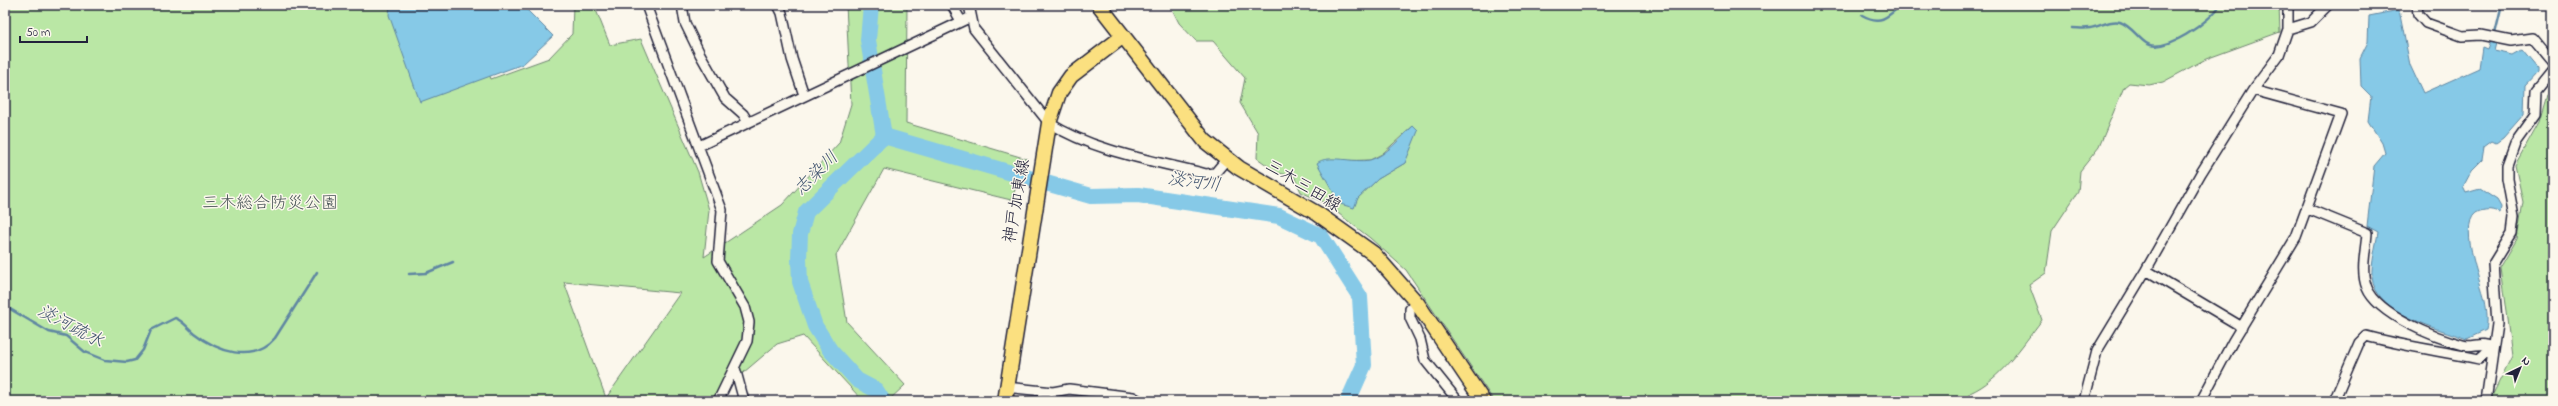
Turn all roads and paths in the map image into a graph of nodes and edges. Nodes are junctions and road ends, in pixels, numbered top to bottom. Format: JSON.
{"nodes":[{"id":1,"x":646,"y":5,"type":"edge"},
{"id":2,"x":682,"y":5,"type":"edge"},
{"id":3,"x":778,"y":5,"type":"edge"},
{"id":4,"x":952,"y":5,"type":"edge"},
{"id":5,"x":969,"y":5,"type":"edge"},
{"id":6,"x":1099,"y":5,"type":"edge"},
{"id":7,"x":2288,"y":5,"type":"edge"},
{"id":8,"x":2328,"y":5,"type":"edge"},
{"id":9,"x":2417,"y":5,"type":"edge"},
{"id":10,"x":971,"y":17,"type":"junction"},
{"id":11,"x":961,"y":21,"type":"junction"},
{"id":12,"x":2288,"y":29,"type":"junction"},
{"id":13,"x":1122,"y":37,"type":"junction"},
{"id":14,"x":2553,"y":63,"type":"edge"},
{"id":15,"x":2553,"y":70,"type":"edge"},
{"id":16,"x":2253,"y":90,"type":"junction"},
{"id":17,"x":804,"y":95,"type":"junction"},
{"id":18,"x":748,"y":122,"type":"junction"},
{"id":19,"x":1049,"y":123,"type":"junction"},
{"id":20,"x":699,"y":146,"type":"junction"},
{"id":21,"x":1226,"y":160,"type":"junction"},
{"id":22,"x":2308,"y":209,"type":"junction"},
{"id":23,"x":2146,"y":270,"type":"junction"},
{"id":24,"x":1417,"y":302,"type":"junction"},
{"id":25,"x":2242,"y":327,"type":"junction"},
{"id":26,"x":2492,"y":347,"type":"junction"},
{"id":27,"x":735,"y":368,"type":"junction"},
{"id":28,"x":1005,"y":387,"type":"junction"},
{"id":29,"x":718,"y":401,"type":"edge"},
{"id":30,"x":744,"y":401,"type":"edge"},
{"id":31,"x":1005,"y":401,"type":"edge"},
{"id":32,"x":1140,"y":401,"type":"edge"},
{"id":33,"x":1458,"y":401,"type":"edge"},
{"id":34,"x":1483,"y":401,"type":"edge"},
{"id":35,"x":2084,"y":401,"type":"edge"},
{"id":36,"x":2201,"y":401,"type":"edge"},
{"id":37,"x":2334,"y":401,"type":"edge"},
{"id":38,"x":2486,"y":401,"type":"edge"}],
"edges":[{"from":1,"to":20,"type":"street"},
{"from":2,"to":18,"type":"street"},
{"from":3,"to":17,"type":"street"},
{"from":4,"to":11,"type":"street"},
{"from":5,"to":10,"type":"street"},
{"from":6,"to":13,"type":"main road","name":"三木三田線"},
{"from":7,"to":12,"type":"street"},
{"from":8,"to":12,"type":"street"},
{"from":9,"to":14,"type":"street"},
{"from":10,"to":11,"type":"street"},
{"from":10,"to":19,"type":"street"},
{"from":11,"to":17,"type":"street"},
{"from":12,"to":16,"type":"street"},
{"from":13,"to":19,"type":"main road","name":"神戸加東線"},
{"from":13,"to":21,"type":"main road","name":"三木三田線"},
{"from":15,"to":26,"type":"street"},
{"from":16,"to":22,"type":"street"},
{"from":16,"to":23,"type":"street"},
{"from":17,"to":18,"type":"street"},
{"from":18,"to":20,"type":"street"},
{"from":19,"to":21,"type":"street"},
{"from":19,"to":28,"type":"main road","name":"神戸加東線"},
{"from":20,"to":27,"type":"street"},
{"from":21,"to":24,"type":"main road","name":"三木三田線"},
{"from":22,"to":25,"type":"street"},
{"from":22,"to":26,"type":"street"},
{"from":23,"to":25,"type":"street"},
{"from":23,"to":35,"type":"street"},
{"from":24,"to":33,"type":"street"},
{"from":24,"to":34,"type":"main road","name":"三木三田線"},
{"from":25,"to":36,"type":"street"},
{"from":26,"to":37,"type":"street"},
{"from":26,"to":38,"type":"street"},
{"from":27,"to":29,"type":"street"},
{"from":27,"to":30,"type":"street"},
{"from":28,"to":31,"type":"main road","name":"神戸加東線"},
{"from":28,"to":32,"type":"street"}]}
